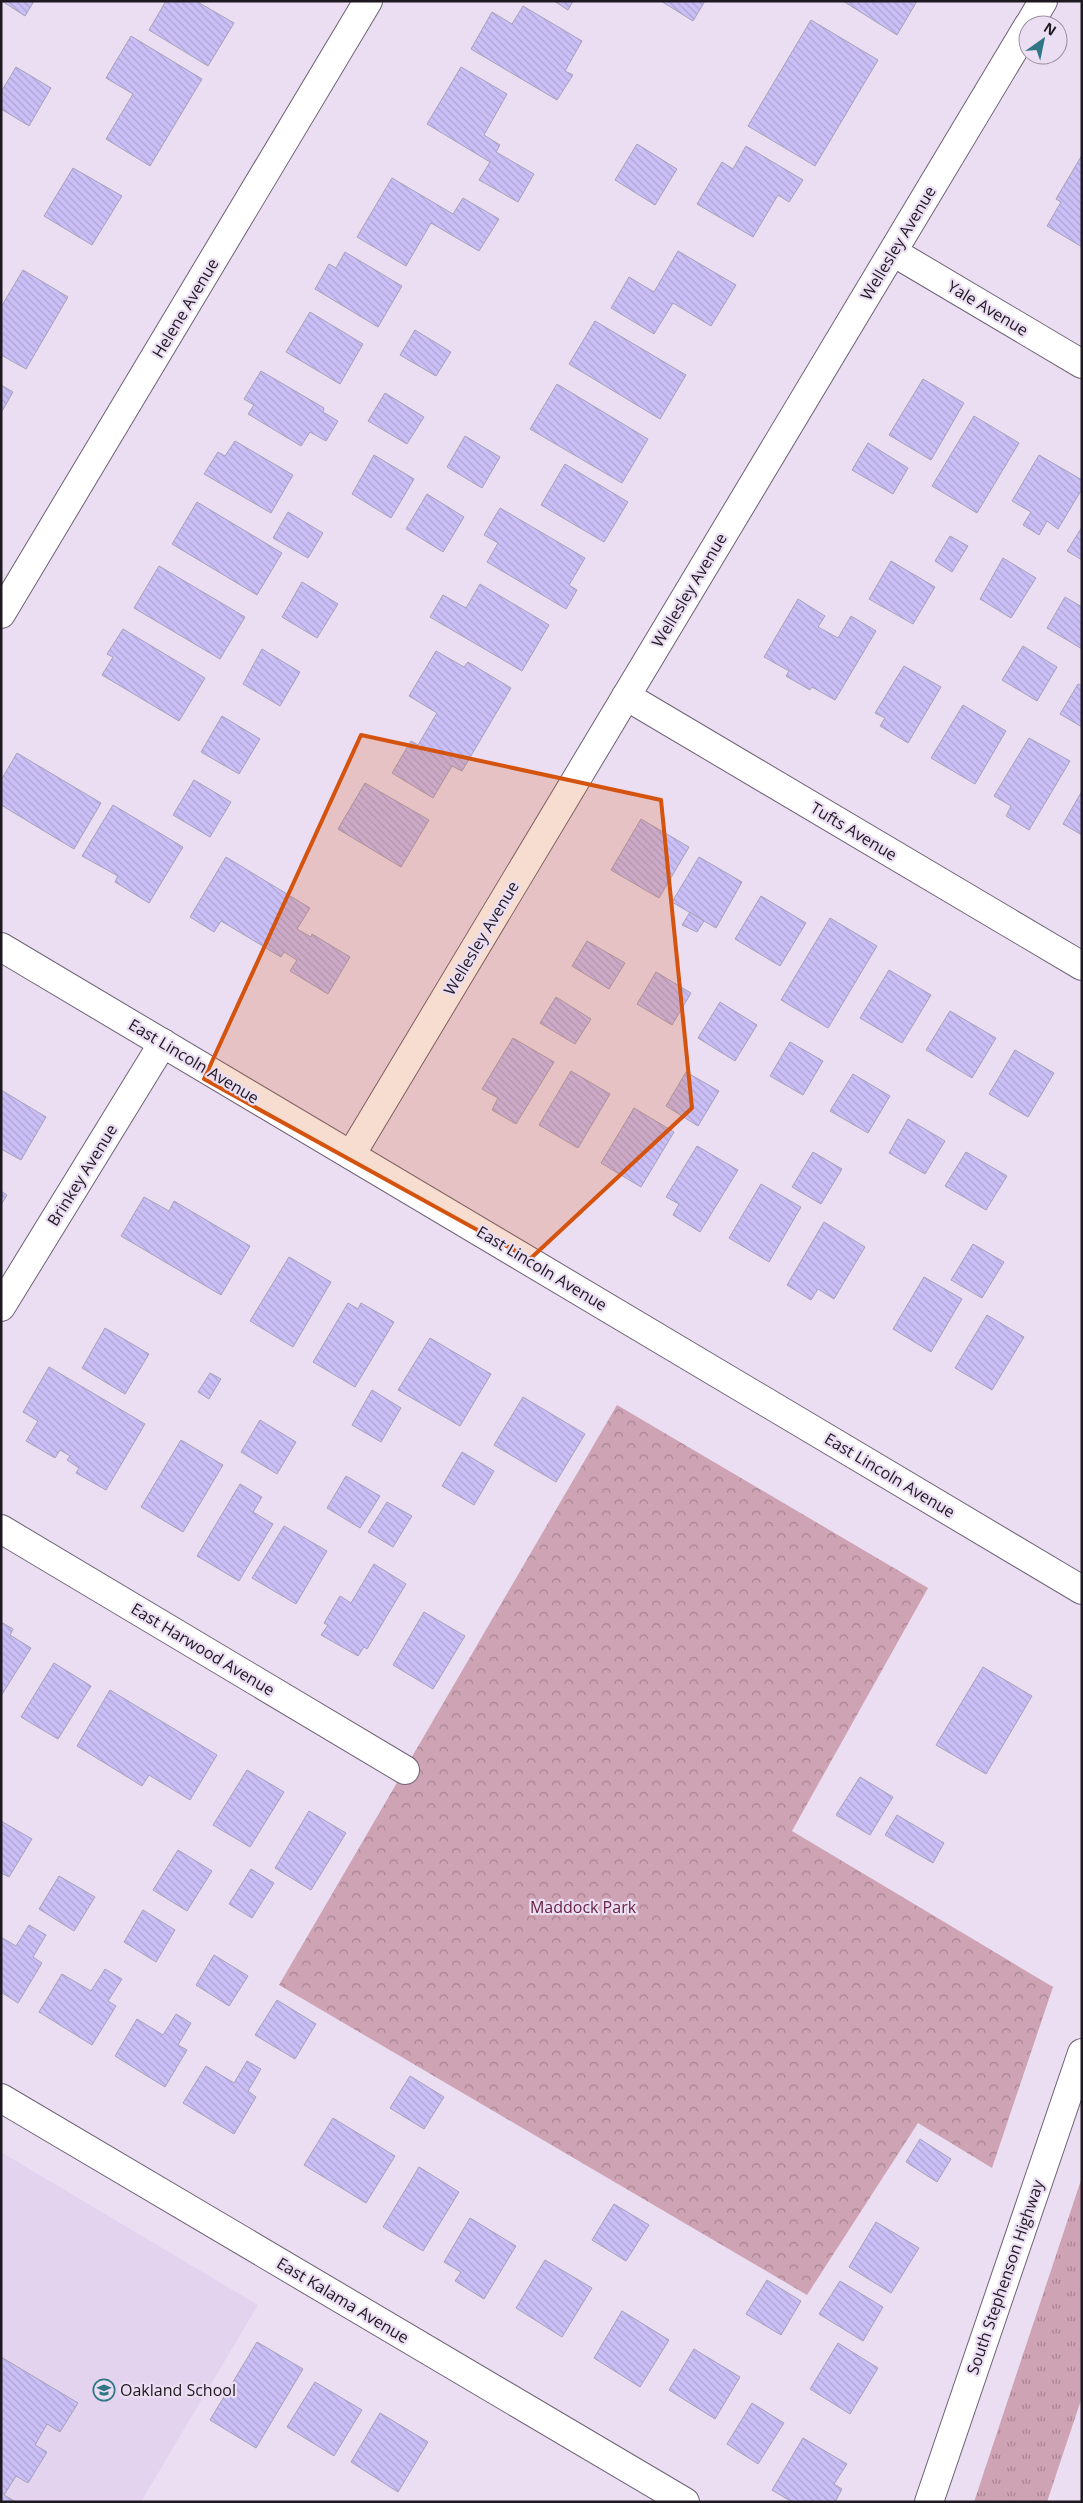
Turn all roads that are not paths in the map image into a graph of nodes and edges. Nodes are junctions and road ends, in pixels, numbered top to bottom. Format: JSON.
{"nodes":[{"id":1,"x":368,"y":1,"type":"edge"},
{"id":2,"x":1043,"y":1,"type":"edge"},
{"id":3,"x":1035,"y":15,"type":"edge"},
{"id":4,"x":1018,"y":43,"type":"edge"},
{"id":5,"x":893,"y":252,"type":"junction"},
{"id":6,"x":1082,"y":364,"type":"edge"},
{"id":7,"x":1,"y":614,"type":"edge"},
{"id":8,"x":626,"y":696,"type":"junction"},
{"id":9,"x":1,"y":947,"type":"edge"},
{"id":10,"x":1082,"y":966,"type":"edge"},
{"id":11,"x":163,"y":1043,"type":"junction"},
{"id":12,"x":352,"y":1155,"type":"junction"},
{"id":13,"x":1,"y":1307,"type":"edge"},
{"id":14,"x":1,"y":1529,"type":"edge"},
{"id":15,"x":1082,"y":1590,"type":"edge"},
{"id":16,"x":405,"y":1770,"type":"dead end"},
{"id":17,"x":1082,"y":2053,"type":"edge"},
{"id":18,"x":1,"y":2098,"type":"edge"},
{"id":19,"x":685,"y":2502,"type":"edge"},
{"id":20,"x":929,"y":2502,"type":"edge"}],
"edges":[{"from":1,"to":7,"type":"street","name":"Helene Avenue"},
{"from":2,"to":3,"type":"street","name":"Wellesley Avenue"},
{"from":4,"to":5,"type":"street","name":"Wellesley Avenue"},
{"from":5,"to":6,"type":"street","name":"Yale Avenue"},
{"from":5,"to":8,"type":"street","name":"Wellesley Avenue"},
{"from":8,"to":10,"type":"street","name":"Tufts Avenue"},
{"from":8,"to":12,"type":"street","name":"Wellesley Avenue"},
{"from":9,"to":11,"type":"street","name":"East Lincoln Avenue"},
{"from":11,"to":12,"type":"street","name":"East Lincoln Avenue"},
{"from":11,"to":13,"type":"street","name":"Brinkey Avenue"},
{"from":12,"to":15,"type":"street","name":"East Lincoln Avenue"},
{"from":14,"to":16,"type":"street","name":"East Harwood Avenue"},
{"from":17,"to":20,"type":"street","name":"South Stephenson Highway"},
{"from":18,"to":19,"type":"street","name":"East Kalama Avenue"}]}
